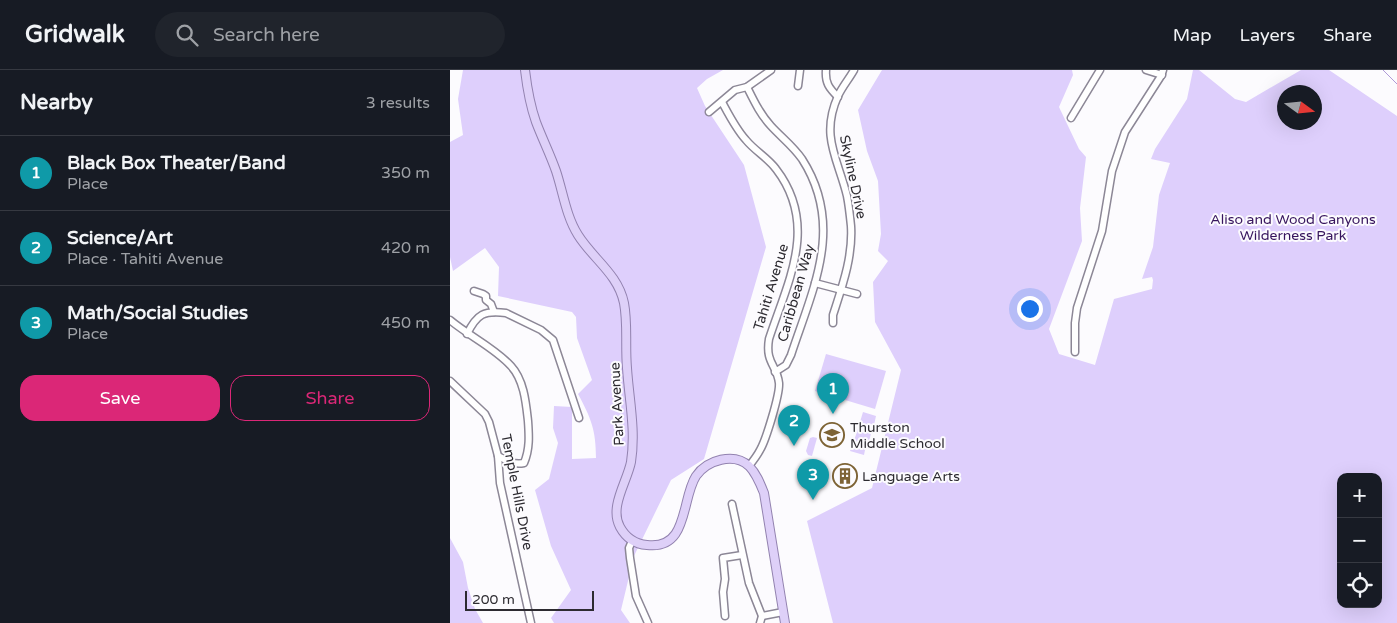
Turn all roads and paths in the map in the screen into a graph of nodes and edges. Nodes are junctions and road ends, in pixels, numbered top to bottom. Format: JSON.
{"nodes":[{"id":1,"x":524,"y":70,"type":"edge"},
{"id":2,"x":771,"y":70,"type":"edge"},
{"id":3,"x":800,"y":70,"type":"edge"},
{"id":4,"x":826,"y":70,"type":"edge"},
{"id":5,"x":854,"y":70,"type":"edge"},
{"id":6,"x":1100,"y":70,"type":"edge"},
{"id":7,"x":1146,"y":70,"type":"edge"},
{"id":8,"x":1162,"y":72,"type":"edge"},
{"id":9,"x":798,"y":86,"type":"dead end"},
{"id":10,"x":747,"y":87,"type":"junction"},
{"id":11,"x":838,"y":97,"type":"junction"},
{"id":12,"x":722,"y":102,"type":"junction"},
{"id":13,"x":709,"y":112,"type":"dead end"},
{"id":14,"x":1071,"y":118,"type":"dead end"},
{"id":15,"x":814,"y":283,"type":"junction"},
{"id":16,"x":841,"y":290,"type":"junction"},
{"id":17,"x":474,"y":291,"type":"dead end"},
{"id":18,"x":857,"y":294,"type":"dead end"},
{"id":19,"x":494,"y":312,"type":"junction"},
{"id":20,"x":450,"y":320,"type":"edge"},
{"id":21,"x":833,"y":323,"type":"dead end"},
{"id":22,"x":467,"y":334,"type":"junction"},
{"id":23,"x":1075,"y":352,"type":"dead end"},
{"id":24,"x":775,"y":372,"type":"junction"},
{"id":25,"x":450,"y":381,"type":"edge"},
{"id":26,"x":579,"y":418,"type":"dead end"},
{"id":27,"x":498,"y":456,"type":"junction"},
{"id":28,"x":748,"y":466,"type":"junction"},
{"id":29,"x":732,"y":504,"type":"dead end"},
{"id":30,"x":632,"y":541,"type":"junction"},
{"id":31,"x":742,"y":555,"type":"junction"},
{"id":32,"x":783,"y":612,"type":"junction"},
{"id":33,"x":725,"y":616,"type":"dead end"},
{"id":34,"x":761,"y":619,"type":"edge"},
{"id":35,"x":531,"y":623,"type":"edge"},
{"id":36,"x":648,"y":623,"type":"edge"},
{"id":37,"x":785,"y":623,"type":"edge"}],
"edges":[{"from":1,"to":30,"type":"main road","name":"Park Avenue"},
{"from":2,"to":10,"type":"street"},
{"from":3,"to":9,"type":"street"},
{"from":4,"to":11,"type":"street"},
{"from":5,"to":11,"type":"street","name":"Skyline Drive"},
{"from":6,"to":14,"type":"street"},
{"from":7,"to":8,"type":"street"},
{"from":8,"to":23,"type":"street"},
{"from":10,"to":12,"type":"street"},
{"from":10,"to":15,"type":"street","name":"Caribbean Way"},
{"from":11,"to":16,"type":"street","name":"Skyline Drive"},
{"from":12,"to":13,"type":"street"},
{"from":12,"to":24,"type":"street","name":"Tahiti Avenue"},
{"from":15,"to":16,"type":"street"},
{"from":15,"to":24,"type":"street","name":"Caribbean Way"},
{"from":16,"to":18,"type":"street"},
{"from":16,"to":21,"type":"street","name":"Skyline Drive"},
{"from":17,"to":19,"type":"street"},
{"from":19,"to":22,"type":"street"},
{"from":19,"to":26,"type":"street"},
{"from":20,"to":22,"type":"street"},
{"from":22,"to":27,"type":"street"},
{"from":24,"to":28,"type":"street","name":"Tahiti Avenue"},
{"from":25,"to":27,"type":"street","name":"Temple Hills Drive"},
{"from":27,"to":35,"type":"street","name":"Temple Hills Drive"},
{"from":28,"to":30,"type":"main road"},
{"from":28,"to":32,"type":"main road"},
{"from":29,"to":31,"type":"street"},
{"from":30,"to":36,"type":"street"},
{"from":31,"to":33,"type":"street"},
{"from":31,"to":34,"type":"street"},
{"from":32,"to":34,"type":"street"},
{"from":32,"to":37,"type":"main road"}]}
